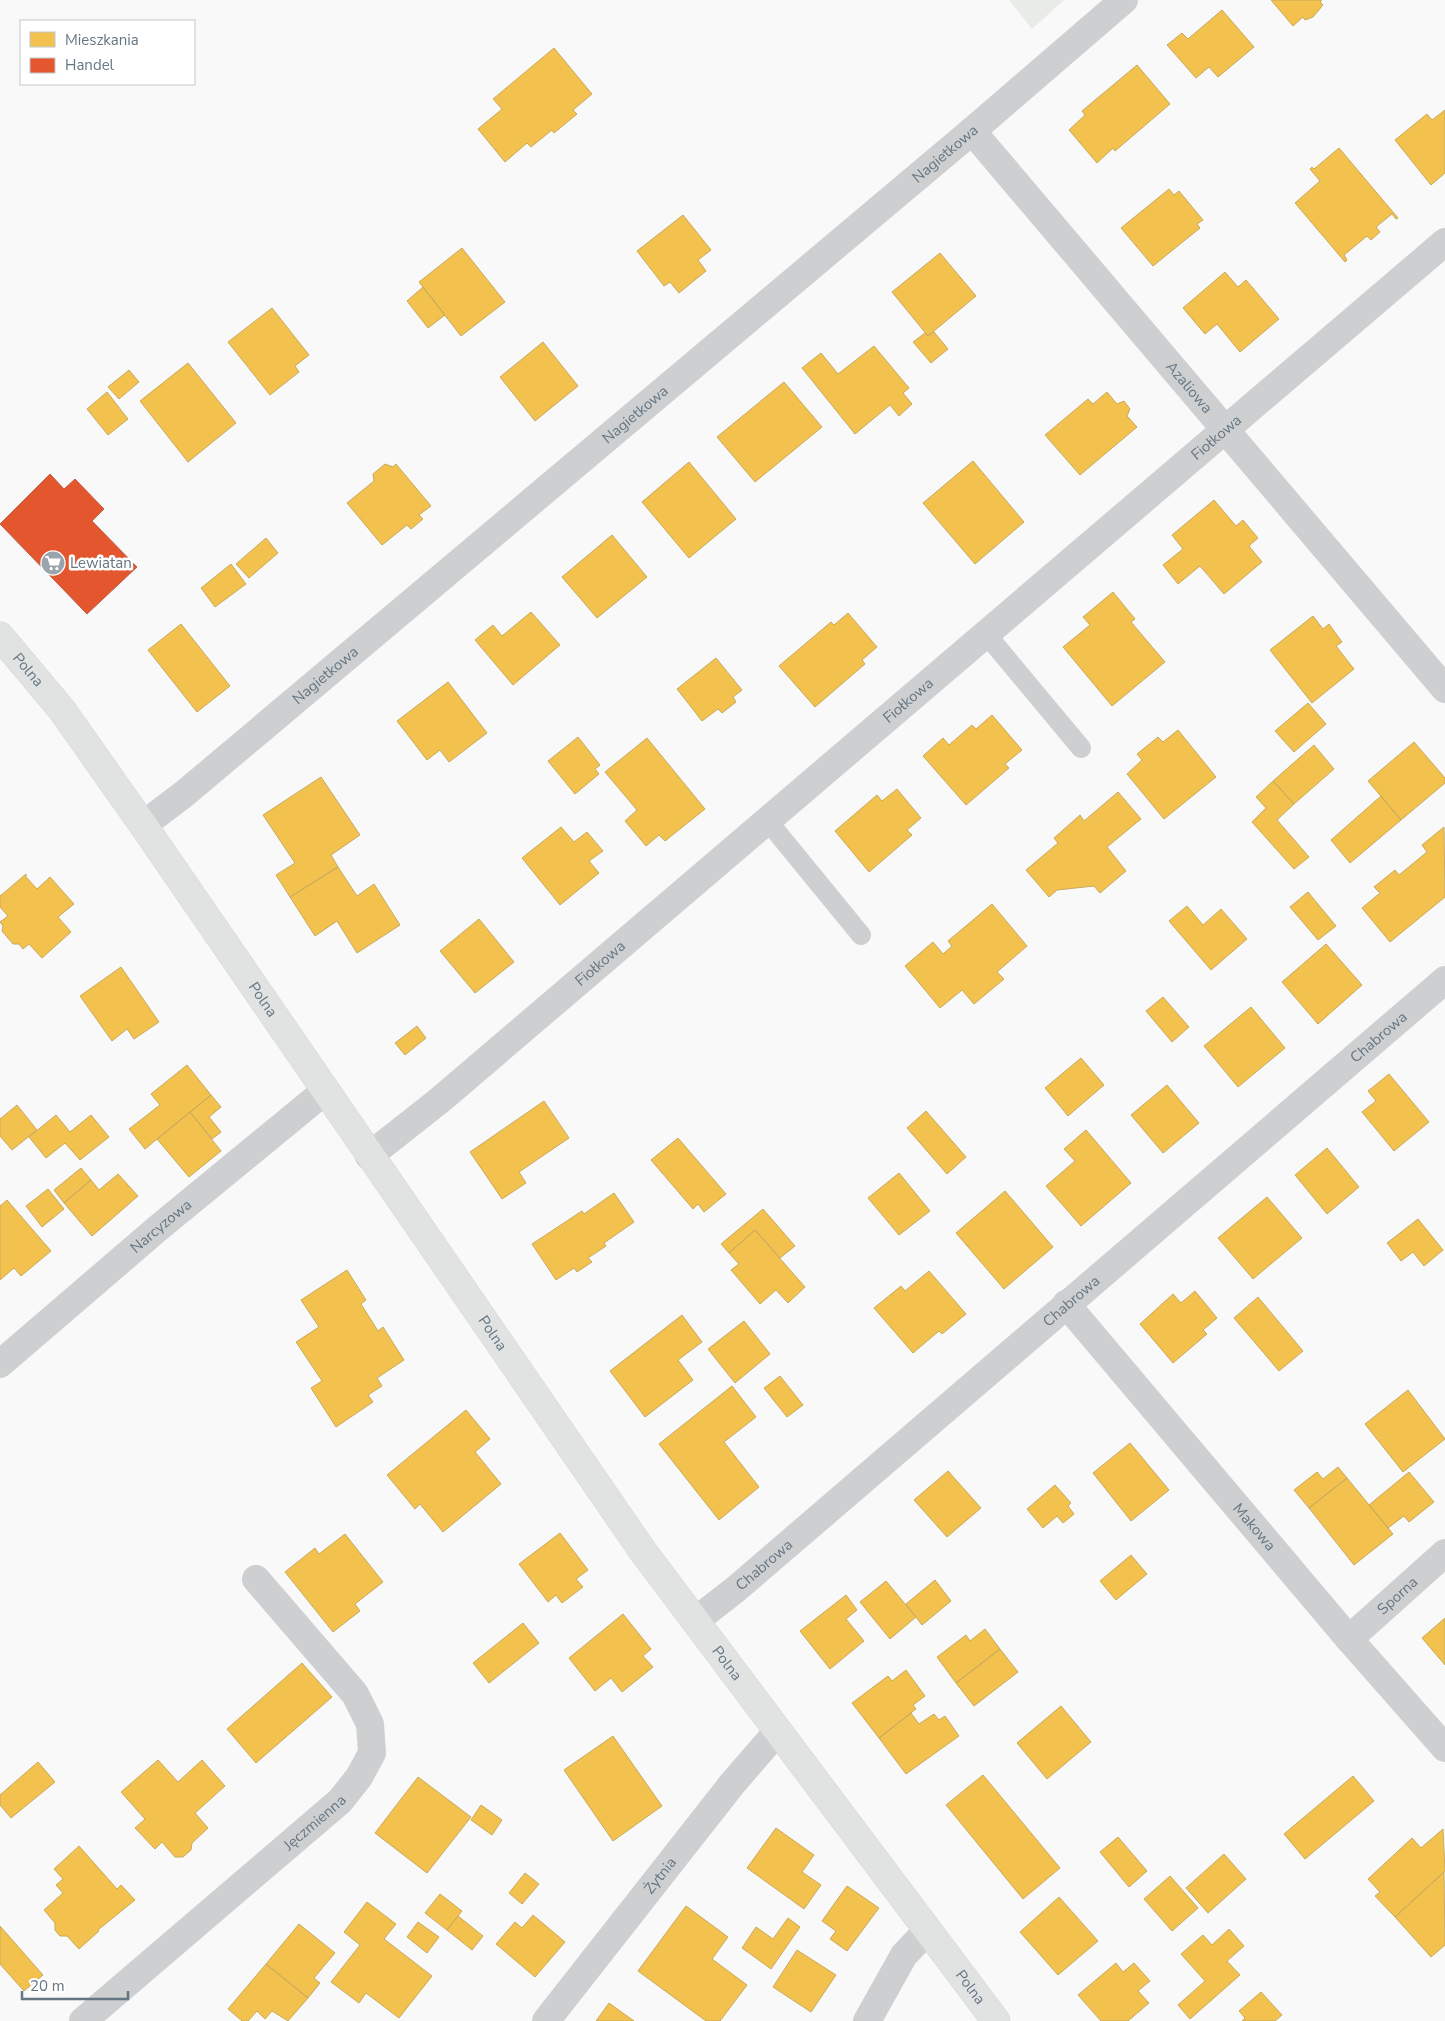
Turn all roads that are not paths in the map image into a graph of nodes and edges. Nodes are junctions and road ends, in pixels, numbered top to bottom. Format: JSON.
{"nodes":[{"id":1,"x":1124,"y":0,"type":"edge"},
{"id":2,"x":972,"y":132,"type":"junction"},
{"id":3,"x":1445,"y":242,"type":"edge"},
{"id":4,"x":1226,"y":430,"type":"junction"},
{"id":5,"x":986,"y":634,"type":"junction"},
{"id":6,"x":4,"y":647,"type":"edge"},
{"id":7,"x":1445,"y":689,"type":"edge"},
{"id":8,"x":1082,"y":748,"type":"dead end"},
{"id":9,"x":767,"y":820,"type":"junction"},
{"id":10,"x":143,"y":825,"type":"junction"},
{"id":11,"x":861,"y":935,"type":"dead end"},
{"id":12,"x":1445,"y":980,"type":"edge"},
{"id":13,"x":325,"y":1091,"type":"junction"},
{"id":14,"x":369,"y":1156,"type":"junction"},
{"id":15,"x":1066,"y":1304,"type":"junction"},
{"id":16,"x":0,"y":1364,"type":"edge"},
{"id":17,"x":1445,"y":1553,"type":"edge"},
{"id":18,"x":256,"y":1579,"type":"dead end"},
{"id":19,"x":695,"y":1621,"type":"junction"},
{"id":20,"x":1349,"y":1639,"type":"junction"},
{"id":21,"x":778,"y":1732,"type":"junction"},
{"id":22,"x":1445,"y":1748,"type":"edge"},
{"id":23,"x":928,"y":1930,"type":"junction"},
{"id":24,"x":83,"y":2021,"type":"edge"},
{"id":25,"x":546,"y":2021,"type":"edge"},
{"id":26,"x":867,"y":2021,"type":"edge"},
{"id":27,"x":996,"y":2021,"type":"edge"}],
"edges":[{"from":1,"to":2,"type":"street","name":"Nagietkowa"},
{"from":2,"to":4,"type":"street","name":"Azaliowa"},
{"from":2,"to":10,"type":"street","name":"Nagietkowa"},
{"from":3,"to":4,"type":"street","name":"Fiołkowa"},
{"from":4,"to":5,"type":"street","name":"Fiołkowa"},
{"from":4,"to":7,"type":"street","name":"Azaliowa"},
{"from":5,"to":8,"type":"lane"},
{"from":5,"to":9,"type":"street","name":"Fiołkowa"},
{"from":6,"to":10,"type":"street","name":"Polna"},
{"from":9,"to":11,"type":"lane"},
{"from":9,"to":14,"type":"street","name":"Fiołkowa"},
{"from":10,"to":13,"type":"street","name":"Polna"},
{"from":12,"to":15,"type":"street","name":"Chabrowa"},
{"from":13,"to":14,"type":"street","name":"Polna"},
{"from":13,"to":16,"type":"street","name":"Narcyzowa"},
{"from":14,"to":19,"type":"street","name":"Polna"},
{"from":15,"to":19,"type":"street","name":"Chabrowa"},
{"from":15,"to":20,"type":"street","name":"Makowa"},
{"from":17,"to":20,"type":"street","name":"Sporna"},
{"from":18,"to":24,"type":"street","name":"Jęczmienna"},
{"from":19,"to":21,"type":"street","name":"Polna"},
{"from":20,"to":22,"type":"street","name":"Makowa"},
{"from":21,"to":23,"type":"street","name":"Polna"},
{"from":21,"to":25,"type":"street","name":"Żytnia"},
{"from":23,"to":26,"type":"street"},
{"from":23,"to":27,"type":"street","name":"Polna"}]}
